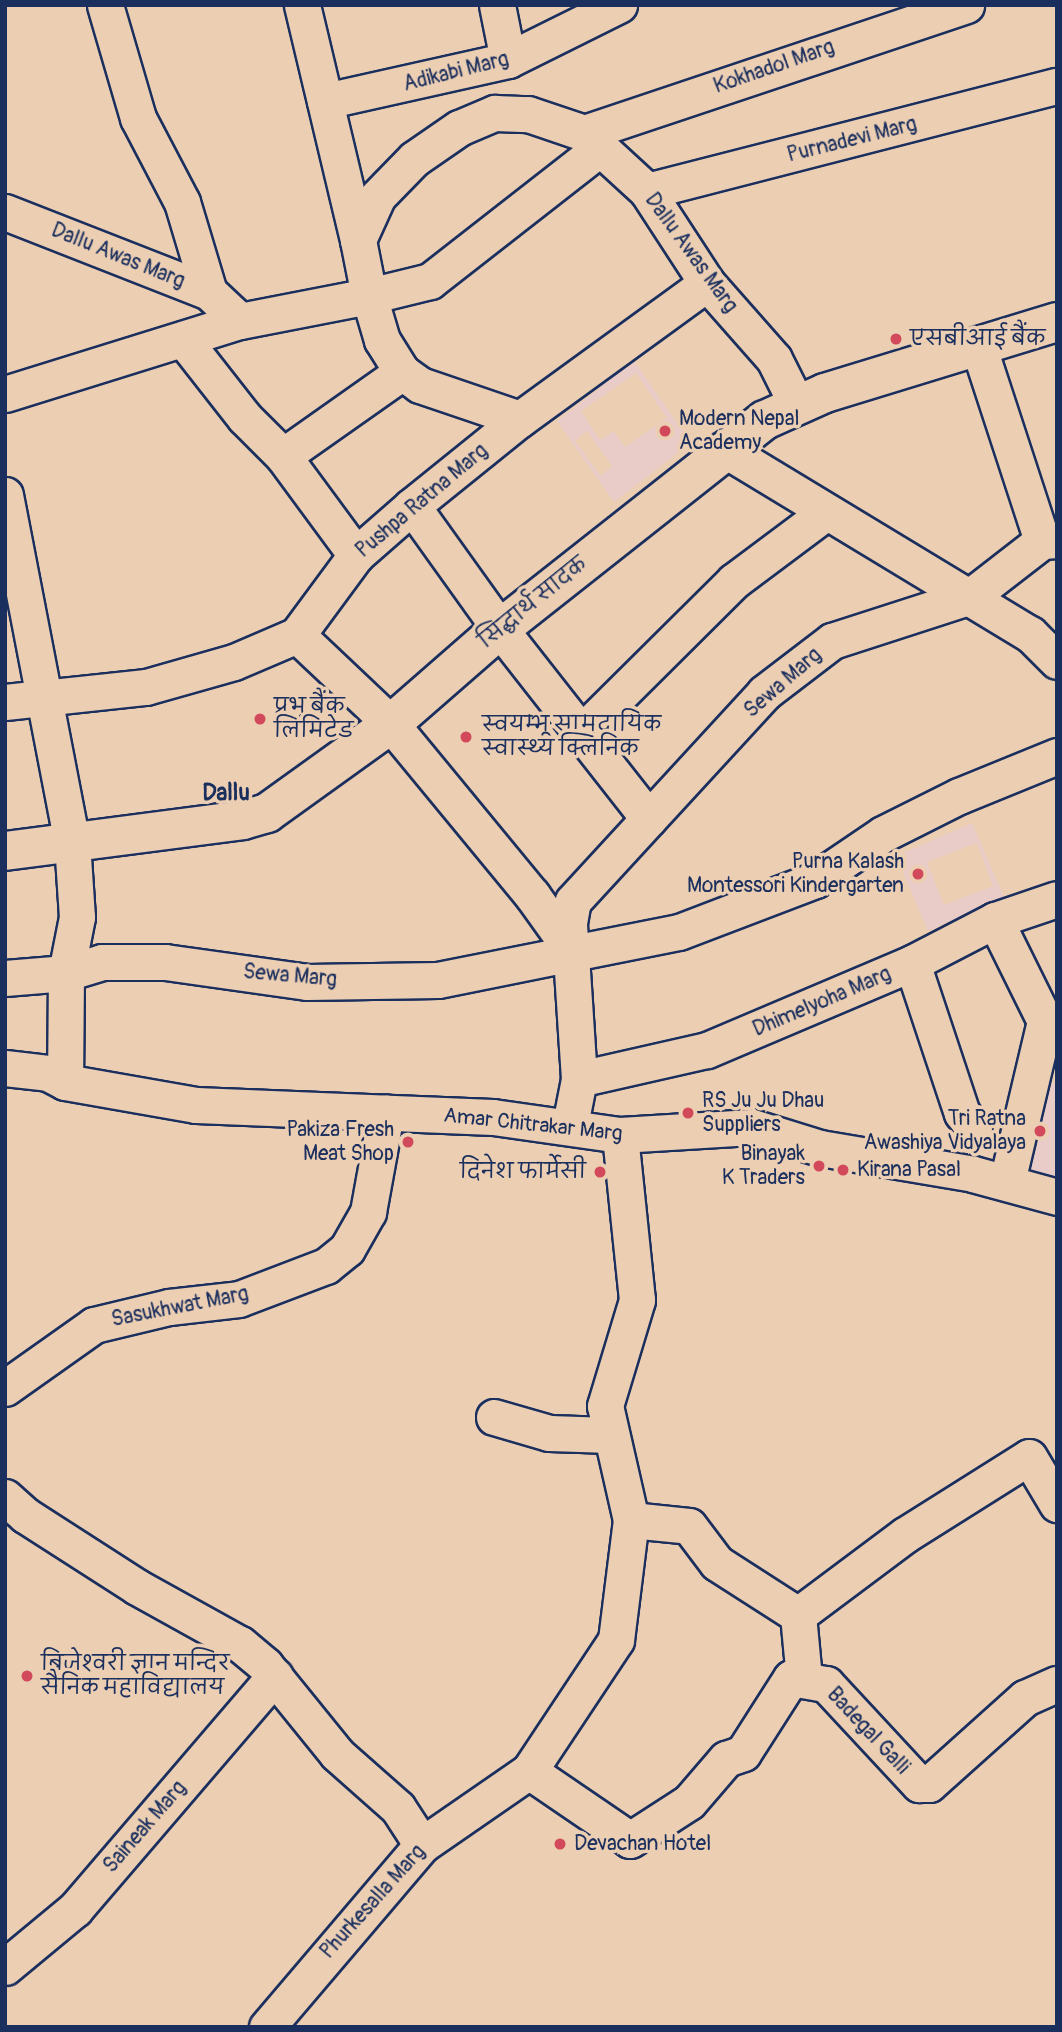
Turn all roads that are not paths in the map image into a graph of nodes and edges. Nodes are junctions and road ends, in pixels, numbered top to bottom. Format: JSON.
{"nodes":[{"id":1,"x":105,"y":5,"type":"edge"},
{"id":2,"x":302,"y":5,"type":"edge"},
{"id":3,"x":497,"y":5,"type":"edge"},
{"id":4,"x":619,"y":5,"type":"edge"},
{"id":5,"x":966,"y":5,"type":"edge"},
{"id":6,"x":509,"y":60,"type":"junction"},
{"id":7,"x":1057,"y":86,"type":"edge"},
{"id":8,"x":325,"y":101,"type":"junction"},
{"id":9,"x":592,"y":140,"type":"junction"},
{"id":10,"x":647,"y":191,"type":"junction"},
{"id":11,"x":5,"y":212,"type":"edge"},
{"id":12,"x":358,"y":240,"type":"junction"},
{"id":13,"x":707,"y":283,"type":"junction"},
{"id":14,"x":209,"y":292,"type":"junction"},
{"id":15,"x":369,"y":296,"type":"junction"},
{"id":16,"x":240,"y":321,"type":"junction"},
{"id":17,"x":1057,"y":322,"type":"edge"},
{"id":18,"x":183,"y":339,"type":"junction"},
{"id":19,"x":979,"y":348,"type":"junction"},
{"id":20,"x":402,"y":372,"type":"junction"},
{"id":21,"x":5,"y":394,"type":"edge"},
{"id":22,"x":796,"y":403,"type":"junction"},
{"id":23,"x":520,"y":419,"type":"junction"},
{"id":24,"x":724,"y":449,"type":"junction"},
{"id":25,"x":283,"y":456,"type":"junction"},
{"id":26,"x":5,"y":495,"type":"edge"},
{"id":27,"x":412,"y":506,"type":"junction"},
{"id":28,"x":825,"y":513,"type":"junction"},
{"id":29,"x":8,"y":531,"type":"edge"},
{"id":30,"x":1050,"y":541,"type":"edge"},
{"id":31,"x":355,"y":555,"type":"junction"},
{"id":32,"x":971,"y":596,"type":"junction"},
{"id":33,"x":500,"y":629,"type":"junction"},
{"id":34,"x":297,"y":635,"type":"junction"},
{"id":35,"x":1057,"y":661,"type":"edge"},
{"id":36,"x":44,"y":698,"type":"junction"},
{"id":37,"x":5,"y":702,"type":"edge"},
{"id":38,"x":391,"y":724,"type":"junction"},
{"id":39,"x":583,"y":732,"type":"junction"},
{"id":40,"x":1057,"y":756,"type":"edge"},
{"id":41,"x":649,"y":819,"type":"junction"},
{"id":42,"x":72,"y":842,"type":"junction"},
{"id":43,"x":5,"y":851,"type":"edge"},
{"id":44,"x":1057,"y":899,"type":"edge"},
{"id":45,"x":995,"y":920,"type":"junction"},
{"id":46,"x":574,"y":954,"type":"junction"},
{"id":47,"x":912,"y":963,"type":"junction"},
{"id":48,"x":66,"y":973,"type":"junction"},
{"id":49,"x":5,"y":978,"type":"edge"},
{"id":50,"x":5,"y":1068,"type":"edge"},
{"id":51,"x":1044,"y":1071,"type":"edge"},
{"id":52,"x":579,"y":1079,"type":"junction"},
{"id":53,"x":65,"y":1082,"type":"junction"},
{"id":54,"x":386,"y":1113,"type":"junction"},
{"id":55,"x":570,"y":1125,"type":"junction"},
{"id":56,"x":974,"y":1129,"type":"dead end"},
{"id":57,"x":620,"y":1135,"type":"junction"},
{"id":58,"x":1007,"y":1182,"type":"junction"},
{"id":59,"x":1057,"y":1197,"type":"edge"},
{"id":60,"x":5,"y":1388,"type":"edge"},
{"id":61,"x":494,"y":1417,"type":"dead end"},
{"id":62,"x":610,"y":1435,"type":"junction"},
{"id":63,"x":5,"y":1497,"type":"edge"},
{"id":64,"x":1057,"y":1504,"type":"edge"},
{"id":65,"x":631,"y":1520,"type":"junction"},
{"id":66,"x":798,"y":1615,"type":"junction"},
{"id":67,"x":275,"y":1676,"type":"junction"},
{"id":68,"x":804,"y":1678,"type":"junction"},
{"id":69,"x":1057,"y":1684,"type":"edge"},
{"id":70,"x":528,"y":1771,"type":"junction"},
{"id":71,"x":422,"y":1845,"type":"junction"},
{"id":72,"x":5,"y":1968,"type":"edge"},
{"id":73,"x":267,"y":2027,"type":"edge"}],
"edges":[{"from":1,"to":14,"type":"street"},
{"from":2,"to":8,"type":"street"},
{"from":3,"to":6,"type":"street"},
{"from":4,"to":6,"type":"street","name":"Adikabi Marg"},
{"from":5,"to":9,"type":"street","name":"Kokhadol Marg"},
{"from":6,"to":8,"type":"street","name":"Adikabi Marg"},
{"from":7,"to":10,"type":"street","name":"Purnadevi Marg"},
{"from":8,"to":12,"type":"street"},
{"from":9,"to":10,"type":"street","name":"Dallu Awas Marg"},
{"from":9,"to":12,"type":"street","name":"Dallu Awas Marg"},
{"from":9,"to":15,"type":"street","name":"Kokhadol Marg"},
{"from":10,"to":13,"type":"street","name":"Dallu Awas Marg"},
{"from":11,"to":14,"type":"street","name":"Dallu Awas Marg"},
{"from":12,"to":15,"type":"street"},
{"from":13,"to":22,"type":"street","name":"Dallu Awas Marg"},
{"from":13,"to":23,"type":"street","name":"Pushpa Ratna Marg"},
{"from":14,"to":16,"type":"street","name":"Dallu Awas Marg"},
{"from":15,"to":16,"type":"street"},
{"from":15,"to":20,"type":"street"},
{"from":16,"to":18,"type":"street"},
{"from":17,"to":19,"type":"street","name":"सिद्धार्थ सादक"},
{"from":18,"to":21,"type":"street"},
{"from":18,"to":25,"type":"street"},
{"from":19,"to":22,"type":"street","name":"सिद्धार्थ सादक"},
{"from":19,"to":30,"type":"street"},
{"from":20,"to":23,"type":"street"},
{"from":20,"to":25,"type":"street"},
{"from":22,"to":24,"type":"street","name":"सिद्धार्थ सादक"},
{"from":23,"to":27,"type":"street","name":"Pushpa Ratna Marg"},
{"from":24,"to":28,"type":"street"},
{"from":24,"to":33,"type":"street","name":"सिद्धार्थ सादक"},
{"from":25,"to":31,"type":"street"},
{"from":26,"to":29,"type":"street"},
{"from":27,"to":31,"type":"street","name":"Pushpa Ratna Marg"},
{"from":27,"to":33,"type":"street"},
{"from":28,"to":32,"type":"street"},
{"from":28,"to":39,"type":"street"},
{"from":29,"to":36,"type":"street"},
{"from":30,"to":32,"type":"street","name":"Sewa Marg"},
{"from":31,"to":34,"type":"street","name":"Pushpa Ratna Marg"},
{"from":32,"to":35,"type":"street"},
{"from":32,"to":41,"type":"street","name":"Sewa Marg"},
{"from":33,"to":38,"type":"street","name":"सिद्धार्थ सादक"},
{"from":33,"to":39,"type":"street"},
{"from":34,"to":36,"type":"street"},
{"from":34,"to":38,"type":"street"},
{"from":36,"to":37,"type":"street"},
{"from":36,"to":42,"type":"street"},
{"from":38,"to":42,"type":"street","name":"सिद्धार्थ सादक"},
{"from":38,"to":46,"type":"street"},
{"from":39,"to":41,"type":"street"},
{"from":40,"to":46,"type":"street"},
{"from":41,"to":46,"type":"street","name":"Sewa Marg"},
{"from":42,"to":43,"type":"street","name":"सिद्धार्थ सादक"},
{"from":42,"to":48,"type":"street"},
{"from":44,"to":45,"type":"street","name":"Dhimelyoha Marg"},
{"from":45,"to":47,"type":"street","name":"Dhimelyoha Marg"},
{"from":45,"to":51,"type":"street"},
{"from":46,"to":48,"type":"street","name":"Sewa Marg"},
{"from":46,"to":52,"type":"street","name":"Sewa Marg"},
{"from":47,"to":52,"type":"street","name":"Dhimelyoha Marg"},
{"from":47,"to":56,"type":"street"},
{"from":48,"to":49,"type":"street","name":"Sewa Marg"},
{"from":48,"to":53,"type":"street"},
{"from":50,"to":53,"type":"street","name":"Amar Chitrakar Marg"},
{"from":51,"to":58,"type":"street"},
{"from":52,"to":55,"type":"street","name":"Sewa Marg"},
{"from":53,"to":54,"type":"street","name":"Amar Chitrakar Marg"},
{"from":54,"to":55,"type":"street","name":"Amar Chitrakar Marg"},
{"from":54,"to":60,"type":"street","name":"Sasukhwat Marg"},
{"from":55,"to":57,"type":"street","name":"Amar Chitrakar Marg"},
{"from":57,"to":58,"type":"street","name":"Amar Chitrakar Marg"},
{"from":57,"to":62,"type":"street","name":"Phurkesalla Marg"},
{"from":58,"to":59,"type":"street","name":"Amar Chitrakar Marg"},
{"from":61,"to":62,"type":"street"},
{"from":62,"to":65,"type":"street","name":"Phurkesalla Marg"},
{"from":63,"to":67,"type":"street"},
{"from":64,"to":66,"type":"street"},
{"from":65,"to":66,"type":"street"},
{"from":65,"to":70,"type":"street","name":"Phurkesalla Marg"},
{"from":66,"to":68,"type":"street"},
{"from":67,"to":71,"type":"street"},
{"from":67,"to":72,"type":"street","name":"Saineak Marg"},
{"from":68,"to":69,"type":"street","name":"Badegal Galli"},
{"from":68,"to":70,"type":"street","name":"Badegal Galli"},
{"from":70,"to":71,"type":"street","name":"Phurkesalla Marg"},
{"from":71,"to":73,"type":"street","name":"Phurkesalla Marg"}]}
